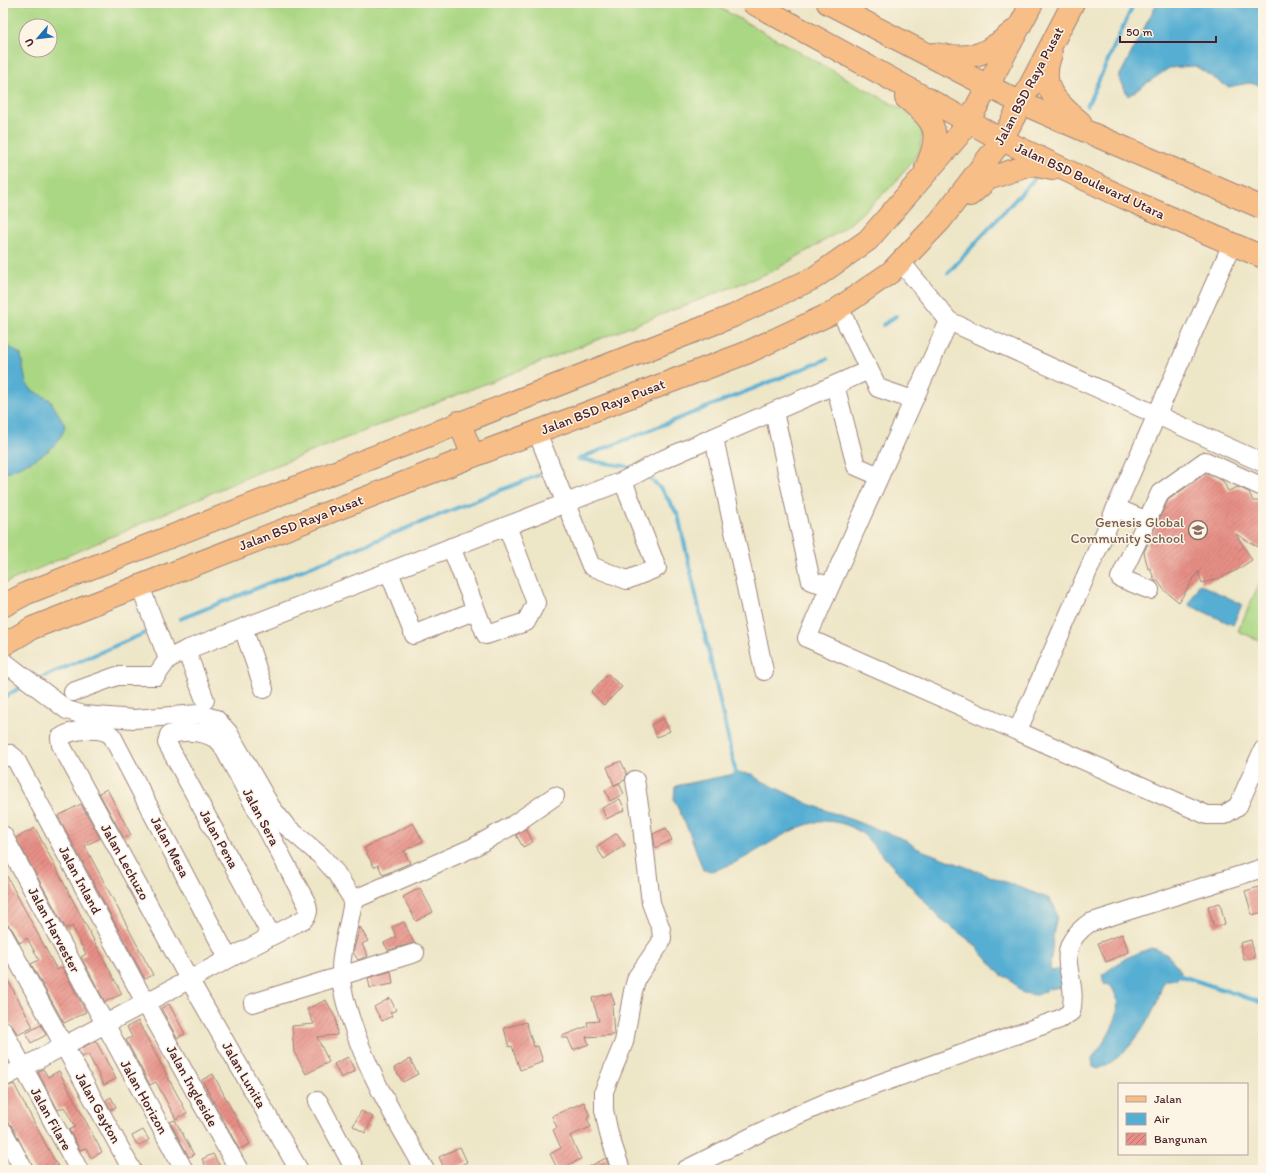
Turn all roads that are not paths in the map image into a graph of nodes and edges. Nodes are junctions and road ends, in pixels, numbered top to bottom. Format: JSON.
{"nodes":[{"id":1,"x":753,"y":3,"type":"edge"},
{"id":2,"x":828,"y":3,"type":"edge"},
{"id":3,"x":1032,"y":3,"type":"edge"},
{"id":4,"x":1070,"y":9,"type":"edge"},
{"id":5,"x":1020,"y":26,"type":"junction"},
{"id":6,"x":921,"y":52,"type":"junction"},
{"id":7,"x":884,"y":75,"type":"junction"},
{"id":8,"x":987,"y":86,"type":"junction"},
{"id":9,"x":1021,"y":103,"type":"junction"},
{"id":10,"x":968,"y":122,"type":"junction"},
{"id":11,"x":1099,"y":137,"type":"junction"},
{"id":12,"x":1002,"y":140,"type":"junction"},
{"id":13,"x":1083,"y":177,"type":"junction"},
{"id":14,"x":921,"y":180,"type":"junction"},
{"id":15,"x":1263,"y":208,"type":"edge"},
{"id":16,"x":940,"y":222,"type":"junction"},
{"id":17,"x":1232,"y":244,"type":"junction"},
{"id":18,"x":1263,"y":257,"type":"edge"},
{"id":19,"x":901,"y":262,"type":"junction"},
{"id":20,"x":839,"y":308,"type":"junction"},
{"id":21,"x":949,"y":321,"type":"junction"},
{"id":22,"x":869,"y":370,"type":"junction"},
{"id":23,"x":835,"y":385,"type":"junction"},
{"id":24,"x":913,"y":400,"type":"junction"},
{"id":25,"x":774,"y":412,"type":"junction"},
{"id":26,"x":1157,"y":415,"type":"junction"},
{"id":27,"x":459,"y":422,"type":"junction"},
{"id":28,"x":537,"y":432,"type":"junction"},
{"id":29,"x":714,"y":438,"type":"junction"},
{"id":30,"x":473,"y":456,"type":"junction"},
{"id":31,"x":1263,"y":463,"type":"edge"},
{"id":32,"x":879,"y":476,"type":"junction"},
{"id":33,"x":627,"y":479,"type":"junction"},
{"id":34,"x":1263,"y":487,"type":"edge"},
{"id":35,"x":566,"y":503,"type":"junction"},
{"id":36,"x":1116,"y":508,"type":"junction"},
{"id":37,"x":1147,"y":521,"type":"junction"},
{"id":38,"x":507,"y":526,"type":"junction"},
{"id":39,"x":1135,"y":546,"type":"dead end"},
{"id":40,"x":451,"y":548,"type":"junction"},
{"id":41,"x":389,"y":572,"type":"junction"},
{"id":42,"x":140,"y":586,"type":"junction"},
{"id":43,"x":830,"y":586,"type":"junction"},
{"id":44,"x":3,"y":606,"type":"edge"},
{"id":45,"x":476,"y":610,"type":"junction"},
{"id":46,"x":243,"y":628,"type":"junction"},
{"id":47,"x":3,"y":645,"type":"edge"},
{"id":48,"x":186,"y":650,"type":"junction"},
{"id":49,"x":168,"y":659,"type":"junction"},
{"id":50,"x":3,"y":661,"type":"edge"},
{"id":51,"x":764,"y":671,"type":"dead end"},
{"id":52,"x":264,"y":689,"type":"dead end"},
{"id":53,"x":73,"y":692,"type":"dead end"},
{"id":54,"x":205,"y":700,"type":"dead end"},
{"id":55,"x":1018,"y":730,"type":"junction"},
{"id":56,"x":167,"y":743,"type":"joint"},
{"id":57,"x":61,"y":745,"type":"joint"},
{"id":58,"x":1263,"y":750,"type":"edge"},
{"id":59,"x":9,"y":758,"type":"edge"},
{"id":60,"x":635,"y":780,"type":"dead end"},
{"id":61,"x":555,"y":796,"type":"dead end"},
{"id":62,"x":3,"y":835,"type":"edge"},
{"id":63,"x":1263,"y":868,"type":"edge"},
{"id":64,"x":353,"y":900,"type":"junction"},
{"id":65,"x":3,"y":934,"type":"edge"},
{"id":66,"x":271,"y":935,"type":"junction"},
{"id":67,"x":415,"y":953,"type":"dead end"},
{"id":68,"x":228,"y":958,"type":"junction"},
{"id":69,"x":341,"y":975,"type":"junction"},
{"id":70,"x":189,"y":979,"type":"junction"},
{"id":71,"x":145,"y":1002,"type":"junction"},
{"id":72,"x":253,"y":1003,"type":"dead end"},
{"id":73,"x":104,"y":1024,"type":"junction"},
{"id":74,"x":3,"y":1030,"type":"edge"},
{"id":75,"x":64,"y":1046,"type":"junction"},
{"id":76,"x":23,"y":1067,"type":"junction"},
{"id":77,"x":3,"y":1078,"type":"edge"},
{"id":78,"x":318,"y":1101,"type":"dead end"},
{"id":79,"x":3,"y":1131,"type":"edge"},
{"id":80,"x":24,"y":1170,"type":"edge"},
{"id":81,"x":80,"y":1170,"type":"edge"},
{"id":82,"x":132,"y":1170,"type":"edge"},
{"id":83,"x":184,"y":1170,"type":"edge"},
{"id":84,"x":239,"y":1170,"type":"edge"},
{"id":85,"x":299,"y":1170,"type":"edge"},
{"id":86,"x":355,"y":1170,"type":"edge"},
{"id":87,"x":425,"y":1170,"type":"edge"},
{"id":88,"x":620,"y":1170,"type":"edge"},
{"id":89,"x":685,"y":1170,"type":"edge"}],
"edges":[{"from":1,"to":7,"type":"main road","name":"Jalan BSD Boulevard Utara"},
{"from":2,"to":6,"type":"main road"},
{"from":3,"to":5,"type":"main road"},
{"from":4,"to":9,"type":"main road","name":"Jalan BSD Raya Pusat"},
{"from":4,"to":11,"type":"main road"},
{"from":5,"to":6,"type":"main road"},
{"from":5,"to":8,"type":"main road"},
{"from":6,"to":8,"type":"main road"},
{"from":7,"to":10,"type":"main road","name":"Jalan BSD Boulevard Utara"},
{"from":7,"to":14,"type":"main road"},
{"from":8,"to":9,"type":"main road"},
{"from":8,"to":10,"type":"main road"},
{"from":9,"to":11,"type":"main road"},
{"from":9,"to":12,"type":"main road","name":"Jalan BSD Raya Pusat"},
{"from":10,"to":12,"type":"main road","name":"Jalan BSD Boulevard Utara"},
{"from":10,"to":14,"type":"main road"},
{"from":11,"to":15,"type":"main road"},
{"from":12,"to":13,"type":"main road","name":"Jalan BSD Boulevard Utara"},
{"from":12,"to":16,"type":"main road","name":"Jalan BSD Raya Pusat"},
{"from":13,"to":16,"type":"main road"},
{"from":13,"to":17,"type":"main road","name":"Jalan BSD Boulevard Utara"},
{"from":14,"to":27,"type":"main road"},
{"from":16,"to":19,"type":"main road","name":"Jalan BSD Raya Pusat"},
{"from":17,"to":18,"type":"main road","name":"Jalan BSD Boulevard Utara"},
{"from":17,"to":26,"type":"street"},
{"from":19,"to":20,"type":"main road","name":"Jalan BSD Raya Pusat"},
{"from":19,"to":21,"type":"street"},
{"from":20,"to":22,"type":"street"},
{"from":20,"to":28,"type":"main road","name":"Jalan BSD Raya Pusat"},
{"from":21,"to":24,"type":"street"},
{"from":21,"to":26,"type":"street"},
{"from":22,"to":23,"type":"street"},
{"from":22,"to":24,"type":"street"},
{"from":23,"to":25,"type":"street"},
{"from":23,"to":32,"type":"street"},
{"from":24,"to":32,"type":"street"},
{"from":25,"to":29,"type":"street"},
{"from":25,"to":43,"type":"street"},
{"from":26,"to":31,"type":"street"},
{"from":26,"to":36,"type":"street"},
{"from":27,"to":30,"type":"main road"},
{"from":27,"to":44,"type":"main road"},
{"from":28,"to":30,"type":"main road","name":"Jalan BSD Raya Pusat"},
{"from":28,"to":35,"type":"street"},
{"from":29,"to":33,"type":"street"},
{"from":29,"to":51,"type":"street"},
{"from":30,"to":42,"type":"main road","name":"Jalan BSD Raya Pusat"},
{"from":32,"to":43,"type":"street"},
{"from":33,"to":35,"type":"street"},
{"from":33,"to":35,"type":"street"},
{"from":34,"to":37,"type":"street"},
{"from":35,"to":38,"type":"street"},
{"from":36,"to":37,"type":"street"},
{"from":36,"to":55,"type":"street"},
{"from":37,"to":39,"type":"street"},
{"from":38,"to":40,"type":"street"},
{"from":38,"to":45,"type":"street"},
{"from":40,"to":41,"type":"street"},
{"from":40,"to":45,"type":"street"},
{"from":41,"to":45,"type":"street"},
{"from":41,"to":46,"type":"street"},
{"from":42,"to":47,"type":"main road","name":"Jalan BSD Raya Pusat"},
{"from":42,"to":49,"type":"street"},
{"from":43,"to":55,"type":"street"},
{"from":46,"to":48,"type":"street"},
{"from":46,"to":52,"type":"street"},
{"from":48,"to":49,"type":"street"},
{"from":48,"to":54,"type":"street"},
{"from":49,"to":53,"type":"street"},
{"from":50,"to":64,"type":"street"},
{"from":55,"to":58,"type":"street"},
{"from":56,"to":66,"type":"street","name":"Jalan Pena"},
{"from":56,"to":66,"type":"street","name":"Jalan Sera"},
{"from":57,"to":68,"type":"street","name":"Jalan Mesa"},
{"from":57,"to":70,"type":"street","name":"Jalan Lechuzo"},
{"from":59,"to":71,"type":"street","name":"Jalan Inland"},
{"from":60,"to":88,"type":"street"},
{"from":61,"to":64,"type":"street"},
{"from":62,"to":73,"type":"street","name":"Jalan Harvester"},
{"from":63,"to":89,"type":"street"},
{"from":64,"to":69,"type":"street"},
{"from":65,"to":75,"type":"street","name":"Jalan Gayton"},
{"from":66,"to":68,"type":"street"},
{"from":67,"to":69,"type":"street"},
{"from":68,"to":70,"type":"street"},
{"from":69,"to":72,"type":"street"},
{"from":69,"to":87,"type":"street"},
{"from":70,"to":71,"type":"street"},
{"from":70,"to":85,"type":"street","name":"Jalan Lunita"},
{"from":71,"to":73,"type":"street"},
{"from":71,"to":84,"type":"street","name":"Jalan Ingleside"},
{"from":73,"to":75,"type":"street"},
{"from":73,"to":83,"type":"street","name":"Jalan Horizon"},
{"from":74,"to":76,"type":"street","name":"Jalan Filare"},
{"from":75,"to":76,"type":"street"},
{"from":75,"to":82,"type":"street","name":"Jalan Gayton"},
{"from":76,"to":77,"type":"street"},
{"from":76,"to":81,"type":"street","name":"Jalan Filare"},
{"from":78,"to":86,"type":"street"},
{"from":79,"to":80,"type":"street"}]}
